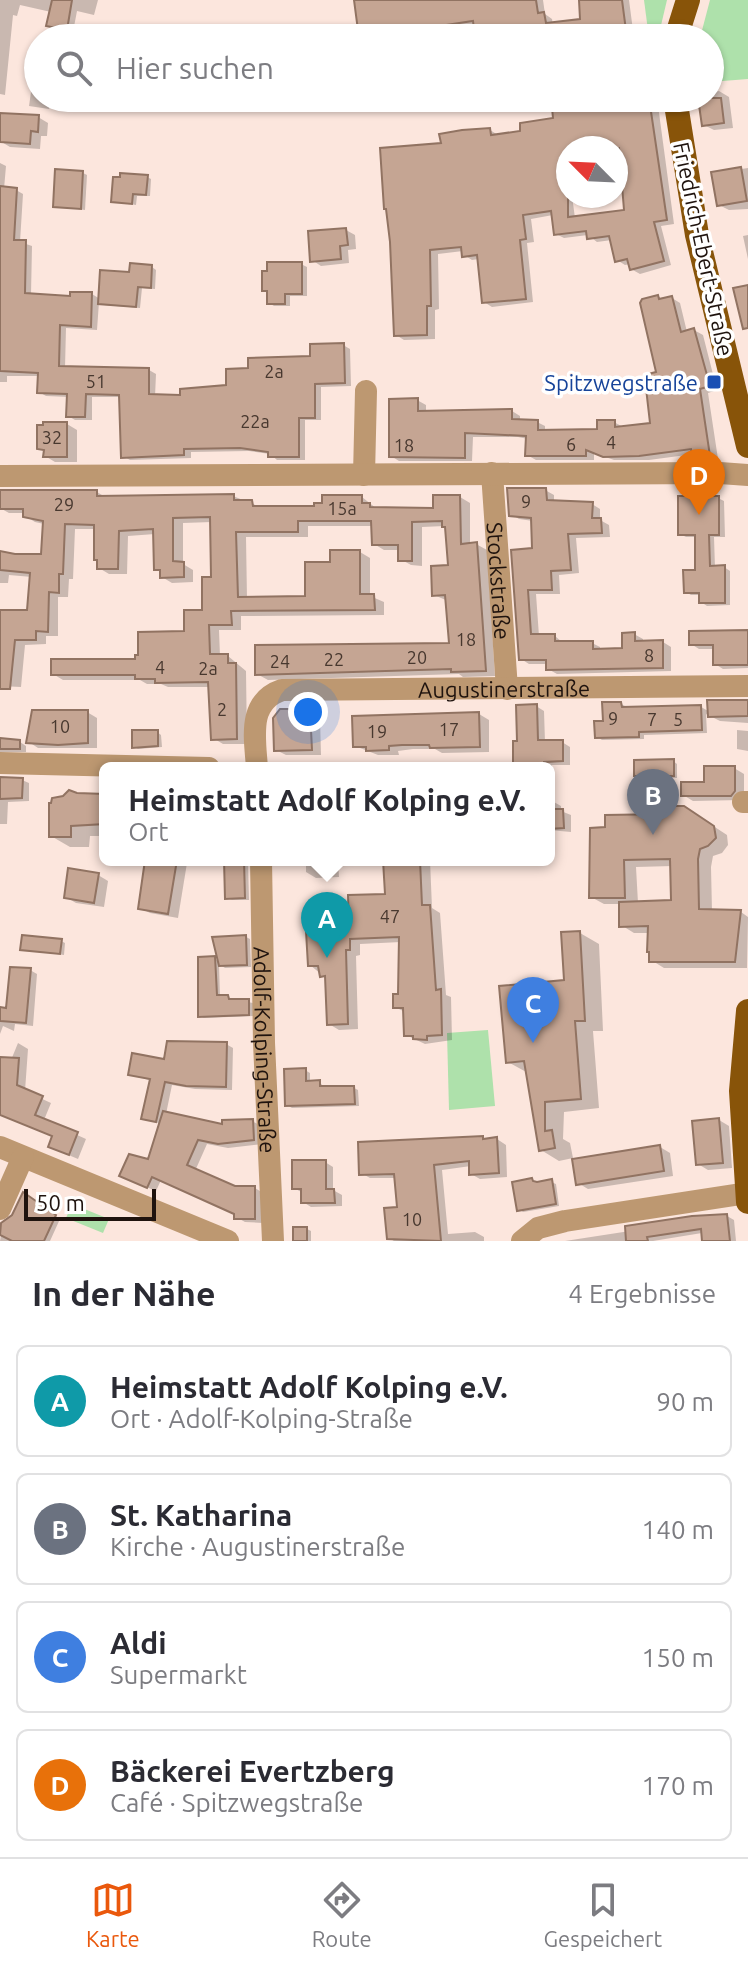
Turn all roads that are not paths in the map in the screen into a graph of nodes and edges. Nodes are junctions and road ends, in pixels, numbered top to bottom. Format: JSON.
{"nodes":[{"id":1,"x":688,"y":0,"type":"edge"},
{"id":2,"x":680,"y":24,"type":"edge"},
{"id":3,"x":677,"y":112,"type":"edge"},
{"id":4,"x":366,"y":391,"type":"dead end"},
{"id":5,"x":748,"y":446,"type":"edge"},
{"id":6,"x":492,"y":473,"type":"junction"},
{"id":7,"x":364,"y":475,"type":"junction"},
{"id":8,"x":748,"y":475,"type":"edge"},
{"id":9,"x":0,"y":476,"type":"edge"},
{"id":10,"x":748,"y":686,"type":"edge"},
{"id":11,"x":507,"y":689,"type":"junction"},
{"id":12,"x":257,"y":762,"type":"edge"},
{"id":13,"x":0,"y":763,"type":"edge"},
{"id":14,"x":99,"y":765,"type":"edge"},
{"id":15,"x":261,"y":866,"type":"edge"},
{"id":16,"x":748,"y":1011,"type":"edge"},
{"id":17,"x":0,"y":1147,"type":"edge"},
{"id":18,"x":23,"y":1157,"type":"junction"},
{"id":19,"x":747,"y":1193,"type":"edge"},
{"id":20,"x":3,"y":1196,"type":"edge"},
{"id":21,"x":748,"y":1202,"type":"edge"},
{"id":22,"x":228,"y":1241,"type":"edge"},
{"id":23,"x":273,"y":1241,"type":"edge"},
{"id":24,"x":522,"y":1241,"type":"edge"}],
"edges":[{"from":1,"to":2,"type":"main road"},
{"from":3,"to":5,"type":"main road","name":"Friedrich-Ebert-Straße"},
{"from":4,"to":7,"type":"street"},
{"from":6,"to":7,"type":"street"},
{"from":6,"to":8,"type":"street"},
{"from":6,"to":11,"type":"street","name":"Stockstraße"},
{"from":7,"to":9,"type":"street"},
{"from":10,"to":11,"type":"street","name":"Augustinerstraße"},
{"from":11,"to":12,"type":"street","name":"Augustinerstraße"},
{"from":13,"to":14,"type":"street"},
{"from":15,"to":23,"type":"street","name":"Adolf-Kolping-Straße"},
{"from":16,"to":19,"type":"main road"},
{"from":17,"to":18,"type":"street"},
{"from":18,"to":20,"type":"street"},
{"from":18,"to":22,"type":"street"},
{"from":19,"to":21,"type":"main road"},
{"from":19,"to":24,"type":"street"}]}
